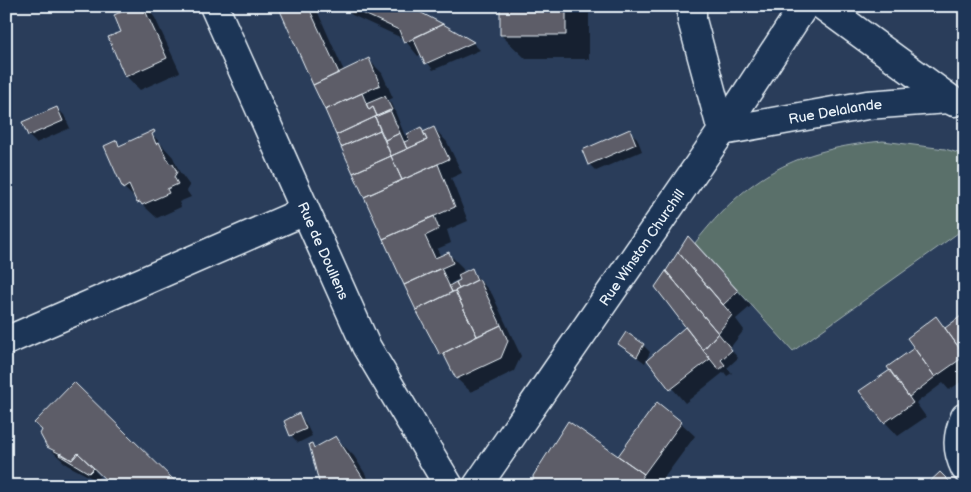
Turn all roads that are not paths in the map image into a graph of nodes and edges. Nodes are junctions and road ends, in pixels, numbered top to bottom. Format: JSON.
{"nodes":[{"id":1,"x":214,"y":6,"type":"edge"},
{"id":2,"x":692,"y":6,"type":"edge"},
{"id":3,"x":804,"y":6,"type":"edge"},
{"id":4,"x":823,"y":6,"type":"edge"},
{"id":5,"x":956,"y":103,"type":"edge"},
{"id":6,"x":722,"y":131,"type":"junction"},
{"id":7,"x":306,"y":211,"type":"junction"},
{"id":8,"x":6,"y":341,"type":"edge"},
{"id":9,"x":961,"y":426,"type":"edge"},
{"id":10,"x":965,"y":468,"type":"edge"},
{"id":11,"x":449,"y":486,"type":"edge"},
{"id":12,"x":477,"y":486,"type":"edge"}],
"edges":[{"from":1,"to":7,"type":"street","name":"Rue de Doullens"},
{"from":2,"to":6,"type":"street"},
{"from":3,"to":6,"type":"street","name":"Rue Winston Churchill"},
{"from":4,"to":5,"type":"street"},
{"from":5,"to":6,"type":"street","name":"Rue Delalande"},
{"from":6,"to":12,"type":"street","name":"Rue Winston Churchill"},
{"from":7,"to":8,"type":"street"},
{"from":7,"to":11,"type":"street","name":"Rue de Doullens"},
{"from":9,"to":10,"type":"street"}]}
